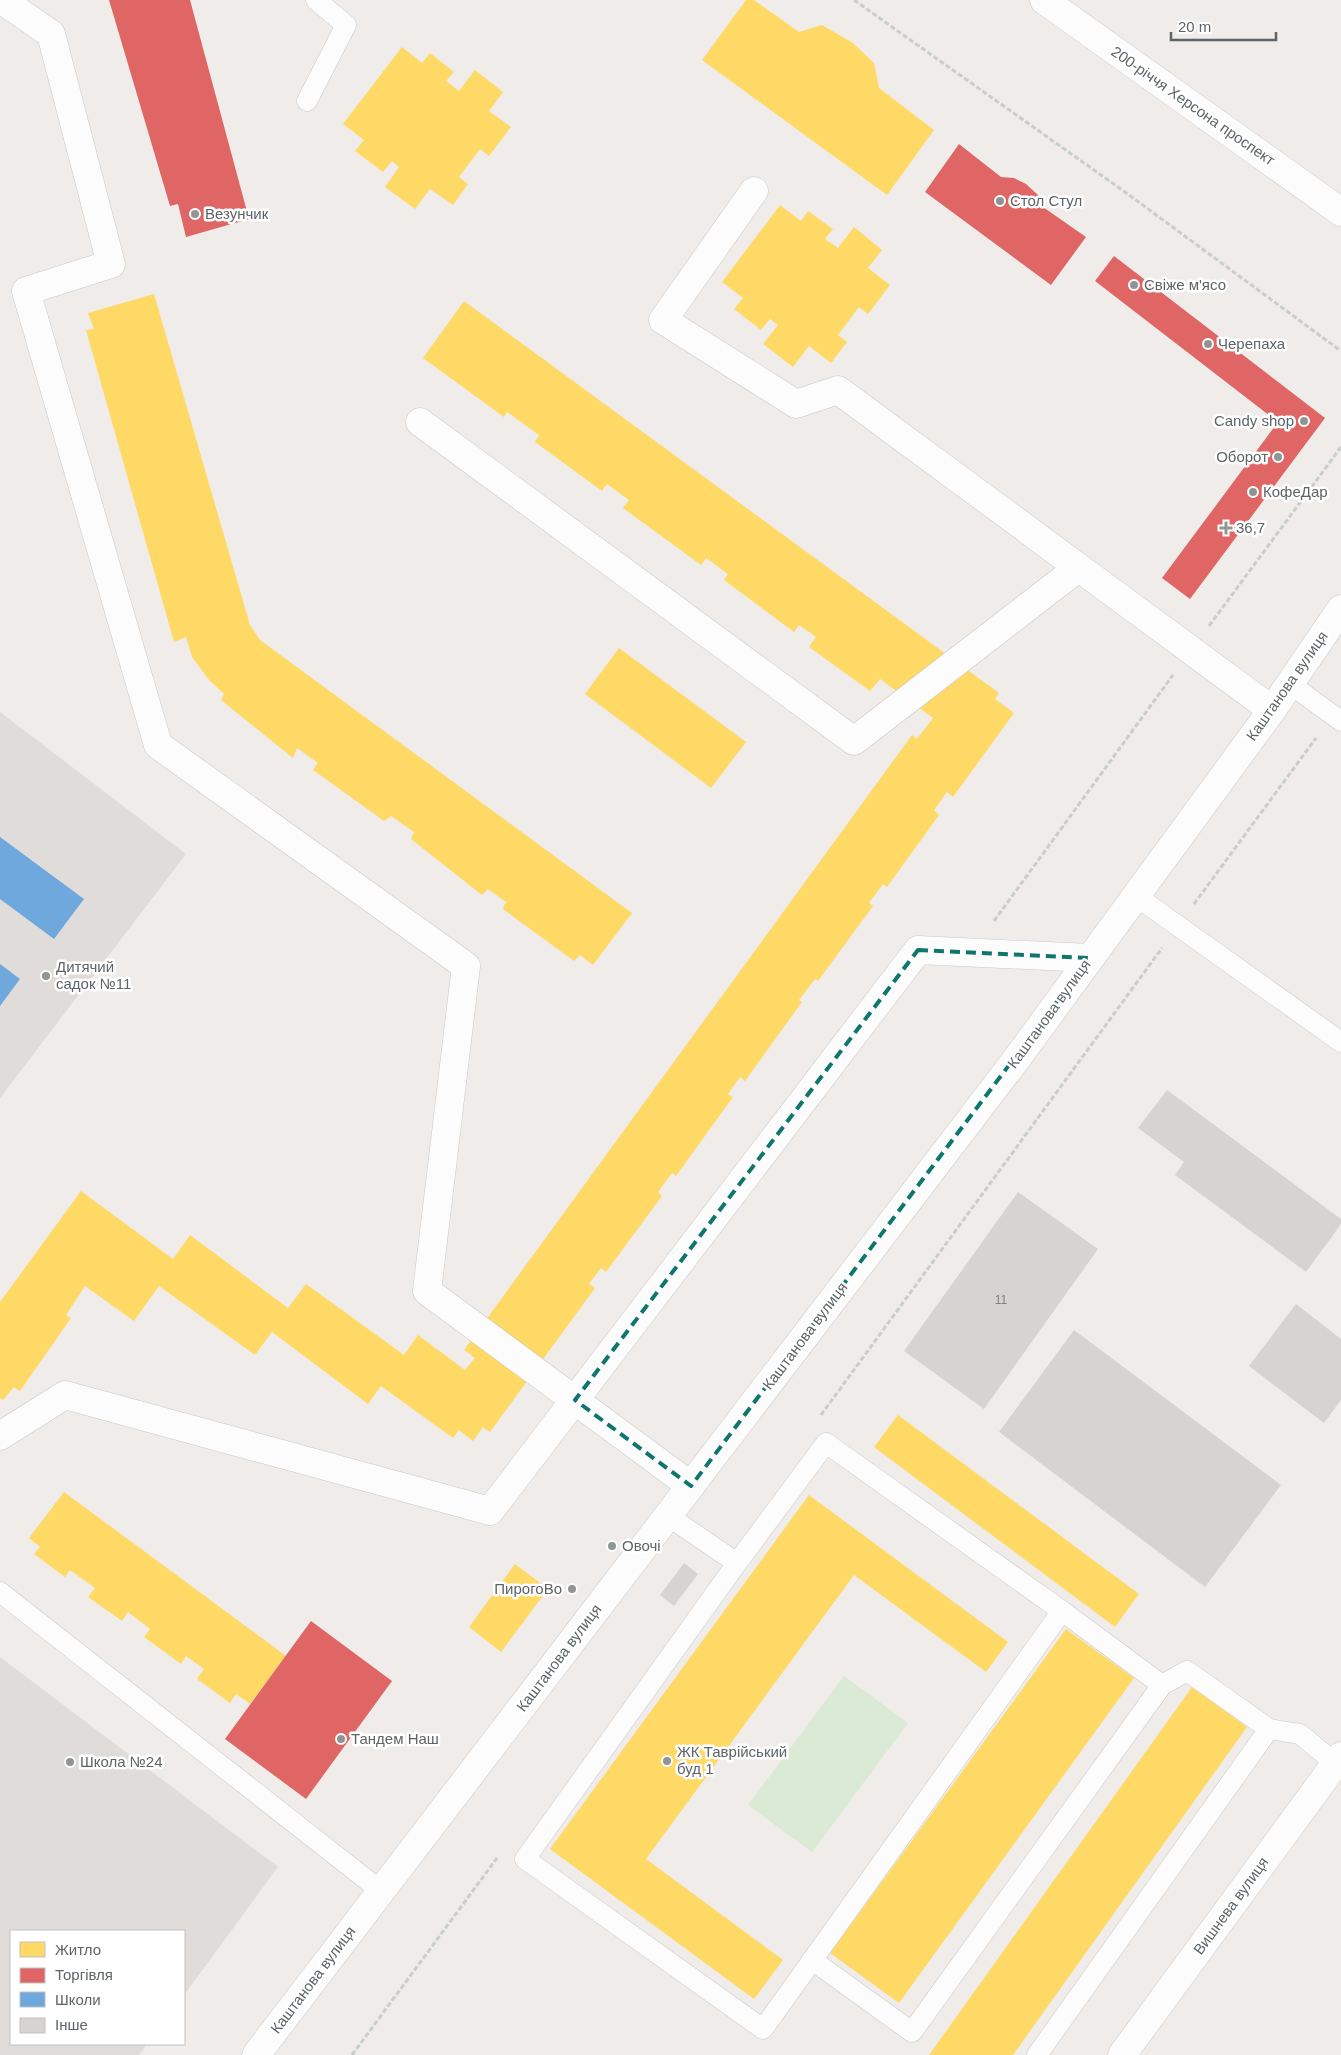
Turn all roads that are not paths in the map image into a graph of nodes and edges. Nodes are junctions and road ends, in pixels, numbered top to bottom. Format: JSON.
{"nodes":[{"id":1,"x":2,"y":0,"type":"edge"},
{"id":2,"x":316,"y":0,"type":"edge"},
{"id":3,"x":1044,"y":0,"type":"edge"},
{"id":4,"x":307,"y":101,"type":"dead end"},
{"id":5,"x":754,"y":191,"type":"dead end"},
{"id":6,"x":1341,"y":212,"type":"edge"},
{"id":7,"x":420,"y":422,"type":"dead end"},
{"id":8,"x":1078,"y":568,"type":"junction"},
{"id":9,"x":1341,"y":609,"type":"edge"},
{"id":10,"x":1290,"y":684,"type":"junction"},
{"id":11,"x":1272,"y":710,"type":"junction"},
{"id":12,"x":1337,"y":718,"type":"edge"},
{"id":13,"x":1136,"y":896,"type":"junction"},
{"id":14,"x":1090,"y":958,"type":"junction"},
{"id":15,"x":1341,"y":1042,"type":"edge"},
{"id":16,"x":575,"y":1400,"type":"junction"},
{"id":17,"x":0,"y":1436,"type":"edge"},
{"id":18,"x":691,"y":1486,"type":"junction"},
{"id":19,"x":668,"y":1516,"type":"junction"},
{"id":20,"x":737,"y":1563,"type":"junction"},
{"id":21,"x":0,"y":1592,"type":"edge"},
{"id":22,"x":1062,"y":1611,"type":"junction"},
{"id":23,"x":1162,"y":1686,"type":"junction"},
{"id":24,"x":1269,"y":1729,"type":"junction"},
{"id":25,"x":1338,"y":1760,"type":"edge"},
{"id":26,"x":382,"y":1891,"type":"junction"},
{"id":27,"x":812,"y":1960,"type":"junction"},
{"id":28,"x":256,"y":2055,"type":"edge"},
{"id":29,"x":1037,"y":2055,"type":"edge"},
{"id":30,"x":1122,"y":2055,"type":"edge"}],
"edges":[{"from":1,"to":16,"type":"street"},
{"from":2,"to":4,"type":"lane"},
{"from":3,"to":6,"type":"street","name":"200-річчя Херсона проспект"},
{"from":5,"to":8,"type":"street"},
{"from":7,"to":8,"type":"street"},
{"from":8,"to":11,"type":"street"},
{"from":9,"to":10,"type":"street","name":"Каштанова вулиця"},
{"from":10,"to":11,"type":"street","name":"Каштанова вулиця"},
{"from":10,"to":12,"type":"lane"},
{"from":11,"to":13,"type":"street","name":"Каштанова вулиця"},
{"from":13,"to":14,"type":"street","name":"Каштанова вулиця"},
{"from":13,"to":15,"type":"lane"},
{"from":14,"to":16,"type":"street"},
{"from":14,"to":18,"type":"street","name":"Каштанова вулиця"},
{"from":16,"to":17,"type":"street"},
{"from":16,"to":18,"type":"street"},
{"from":18,"to":19,"type":"street","name":"Каштанова вулиця"},
{"from":19,"to":20,"type":"lane"},
{"from":19,"to":26,"type":"street","name":"Каштанова вулиця"},
{"from":20,"to":22,"type":"lane"},
{"from":20,"to":27,"type":"lane"},
{"from":21,"to":26,"type":"lane"},
{"from":22,"to":23,"type":"lane"},
{"from":22,"to":27,"type":"lane"},
{"from":23,"to":24,"type":"lane"},
{"from":23,"to":27,"type":"lane"},
{"from":24,"to":25,"type":"lane"},
{"from":24,"to":29,"type":"lane"},
{"from":25,"to":30,"type":"street","name":"Вишнева вулиця"},
{"from":26,"to":28,"type":"street","name":"Каштанова вулиця"}]}
